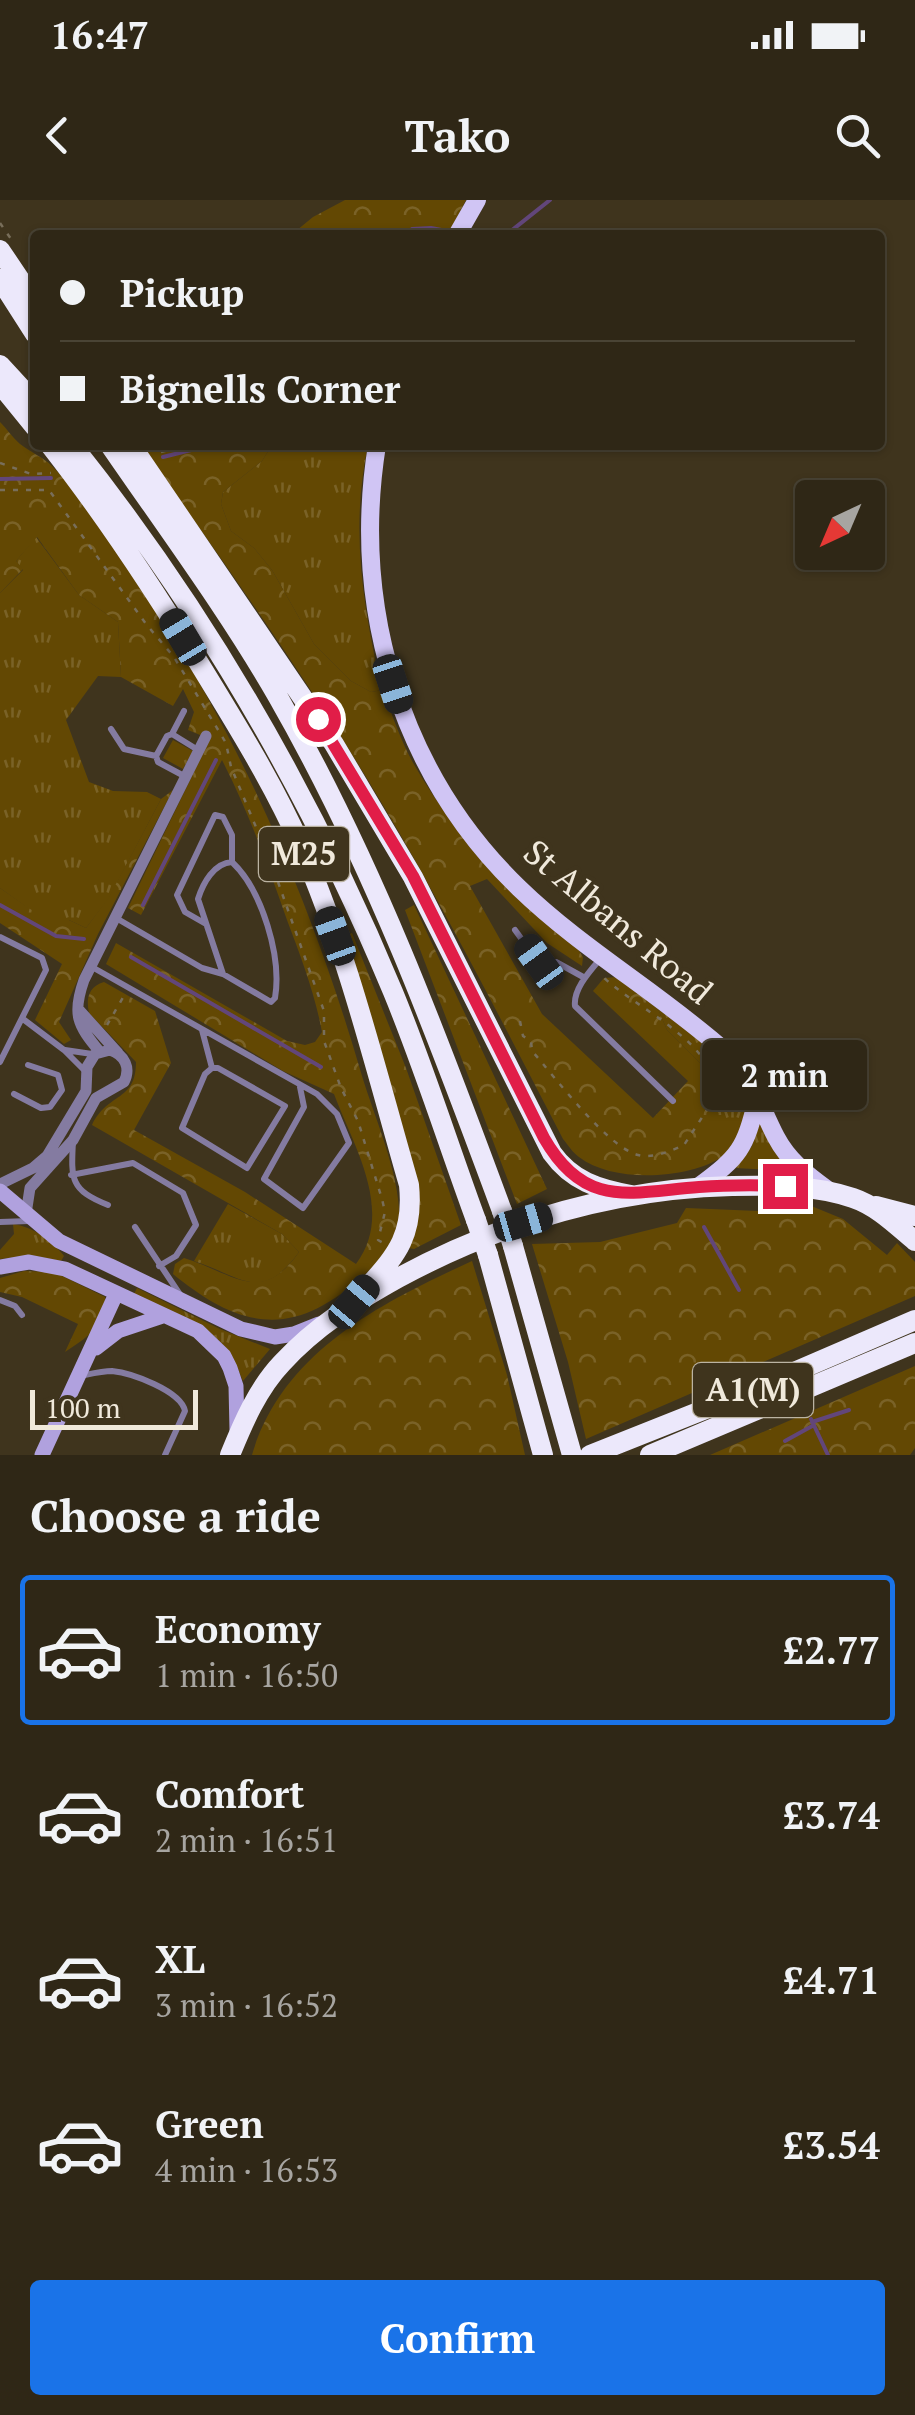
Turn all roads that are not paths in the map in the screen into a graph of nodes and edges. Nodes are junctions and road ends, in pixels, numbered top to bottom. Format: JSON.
{"nodes":[{"id":1,"x":473,"y":207,"type":"edge"},
{"id":2,"x":460,"y":230,"type":"edge"},
{"id":3,"x":0,"y":250,"type":"edge"},
{"id":4,"x":0,"y":279,"type":"edge"},
{"id":5,"x":30,"y":295,"type":"edge"},
{"id":6,"x":30,"y":326,"type":"edge"},
{"id":7,"x":0,"y":365,"type":"edge"},
{"id":8,"x":0,"y":384,"type":"edge"},
{"id":9,"x":30,"y":398,"type":"edge"},
{"id":10,"x":30,"y":420,"type":"edge"},
{"id":11,"x":54,"y":450,"type":"edge"},
{"id":12,"x":76,"y":450,"type":"edge"},
{"id":13,"x":113,"y":450,"type":"edge"},
{"id":14,"x":134,"y":450,"type":"edge"},
{"id":15,"x":377,"y":450,"type":"edge"},
{"id":16,"x":184,"y":711,"type":"dead end"},
{"id":17,"x":111,"y":729,"type":"dead end"},
{"id":18,"x":172,"y":734,"type":"junction"},
{"id":19,"x":206,"y":736,"type":"dead end"},
{"id":20,"x":199,"y":750,"type":"junction"},
{"id":21,"x":156,"y":756,"type":"junction"},
{"id":22,"x":186,"y":777,"type":"junction"},
{"id":23,"x":232,"y":862,"type":"junction"},
{"id":24,"x":116,"y":918,"type":"junction"},
{"id":25,"x":206,"y":924,"type":"junction"},
{"id":26,"x":514,"y":930,"type":"dead end"},
{"id":27,"x":0,"y":937,"type":"edge"},
{"id":28,"x":597,"y":962,"type":"junction"},
{"id":29,"x":92,"y":967,"type":"junction"},
{"id":30,"x":223,"y":974,"type":"junction"},
{"id":31,"x":585,"y":978,"type":"junction"},
{"id":32,"x":76,"y":1003,"type":"junction"},
{"id":33,"x":23,"y":1019,"type":"junction"},
{"id":34,"x":202,"y":1030,"type":"junction"},
{"id":35,"x":64,"y":1050,"type":"junction"},
{"id":36,"x":98,"y":1053,"type":"junction"},
{"id":37,"x":118,"y":1053,"type":"junction"},
{"id":38,"x":0,"y":1061,"type":"edge"},
{"id":39,"x":28,"y":1064,"type":"dead end"},
{"id":40,"x":212,"y":1068,"type":"junction"},
{"id":41,"x":88,"y":1076,"type":"junction"},
{"id":42,"x":300,"y":1087,"type":"junction"},
{"id":43,"x":107,"y":1090,"type":"junction"},
{"id":44,"x":14,"y":1094,"type":"dead end"},
{"id":45,"x":757,"y":1098,"type":"junction"},
{"id":46,"x":673,"y":1101,"type":"dead end"},
{"id":47,"x":73,"y":1140,"type":"junction"},
{"id":48,"x":71,"y":1174,"type":"junction"},
{"id":49,"x":0,"y":1187,"type":"edge"},
{"id":50,"x":698,"y":1187,"type":"junction"},
{"id":51,"x":832,"y":1193,"type":"junction"},
{"id":52,"x":631,"y":1195,"type":"junction"},
{"id":53,"x":869,"y":1205,"type":"junction"},
{"id":54,"x":108,"y":1206,"type":"dead end"},
{"id":55,"x":915,"y":1216,"type":"edge"},
{"id":56,"x":30,"y":1217,"type":"junction"},
{"id":57,"x":0,"y":1222,"type":"edge"},
{"id":58,"x":135,"y":1227,"type":"dead end"},
{"id":59,"x":915,"y":1241,"type":"edge"},
{"id":60,"x":100,"y":1262,"type":"junction"},
{"id":61,"x":159,"y":1266,"type":"junction"},
{"id":62,"x":0,"y":1268,"type":"edge"},
{"id":63,"x":116,"y":1294,"type":"junction"},
{"id":64,"x":0,"y":1300,"type":"edge"},
{"id":65,"x":184,"y":1302,"type":"junction"},
{"id":66,"x":354,"y":1302,"type":"junction"},
{"id":67,"x":22,"y":1315,"type":"dead end"},
{"id":68,"x":163,"y":1316,"type":"junction"},
{"id":69,"x":328,"y":1320,"type":"junction"},
{"id":70,"x":915,"y":1320,"type":"edge"},
{"id":71,"x":915,"y":1343,"type":"edge"},
{"id":72,"x":91,"y":1352,"type":"junction"},
{"id":73,"x":80,"y":1376,"type":"junction"},
{"id":74,"x":233,"y":1447,"type":"edge"},
{"id":75,"x":44,"y":1454,"type":"edge"},
{"id":76,"x":165,"y":1455,"type":"edge"},
{"id":77,"x":544,"y":1455,"type":"edge"},
{"id":78,"x":572,"y":1455,"type":"edge"},
{"id":79,"x":590,"y":1455,"type":"edge"},
{"id":80,"x":650,"y":1455,"type":"edge"}],
"edges":[{"from":1,"to":2,"type":"main road"},
{"from":3,"to":5,"type":"highway"},
{"from":4,"to":6,"type":"highway"},
{"from":7,"to":9,"type":"highway"},
{"from":8,"to":10,"type":"highway"},
{"from":11,"to":66,"type":"highway","number":"M25"},
{"from":12,"to":77,"type":"highway","number":"M25","bridge":true},
{"from":13,"to":78,"type":"highway","number":"M25","bridge":true},
{"from":14,"to":52,"type":"highway","number":"M25"},
{"from":15,"to":28,"type":"main road","name":"St Albans Road"},
{"from":16,"to":18,"type":"lane"},
{"from":17,"to":21,"type":"lane"},
{"from":18,"to":20,"type":"lane"},
{"from":18,"to":21,"type":"lane"},
{"from":19,"to":20,"type":"street"},
{"from":20,"to":22,"type":"street"},
{"from":21,"to":22,"type":"lane"},
{"from":22,"to":24,"type":"street"},
{"from":23,"to":25,"type":"lane"},
{"from":23,"to":25,"type":"lane"},
{"from":23,"to":30,"type":"lane"},
{"from":24,"to":29,"type":"street"},
{"from":24,"to":30,"type":"lane"},
{"from":25,"to":30,"type":"lane"},
{"from":26,"to":31,"type":"lane"},
{"from":27,"to":33,"type":"lane"},
{"from":28,"to":31,"type":"lane"},
{"from":28,"to":45,"type":"main road","name":"St Albans Road"},
{"from":29,"to":32,"type":"street"},
{"from":29,"to":34,"type":"lane"},
{"from":31,"to":46,"type":"lane"},
{"from":32,"to":36,"type":"street"},
{"from":32,"to":37,"type":"street"},
{"from":33,"to":35,"type":"lane"},
{"from":33,"to":38,"type":"lane"},
{"from":34,"to":40,"type":"lane"},
{"from":34,"to":42,"type":"lane"},
{"from":35,"to":36,"type":"lane"},
{"from":35,"to":41,"type":"lane"},
{"from":36,"to":37,"type":"street"},
{"from":36,"to":41,"type":"street"},
{"from":37,"to":43,"type":"street"},
{"from":39,"to":44,"type":"lane"},
{"from":40,"to":40,"type":"lane"},
{"from":41,"to":43,"type":"street"},
{"from":41,"to":49,"type":"street"},
{"from":42,"to":42,"type":"lane"},
{"from":43,"to":47,"type":"street"},
{"from":45,"to":50,"type":"main road"},
{"from":45,"to":51,"type":"main road","name":"St Albans Road"},
{"from":47,"to":48,"type":"lane"},
{"from":47,"to":56,"type":"street"},
{"from":48,"to":54,"type":"lane"},
{"from":48,"to":61,"type":"lane"},
{"from":49,"to":56,"type":"street"},
{"from":50,"to":51,"type":"highway"},
{"from":50,"to":52,"type":"highway"},
{"from":51,"to":53,"type":"highway"},
{"from":52,"to":66,"type":"highway"},
{"from":53,"to":55,"type":"highway"},
{"from":53,"to":59,"type":"highway"},
{"from":56,"to":57,"type":"lane"},
{"from":56,"to":60,"type":"street"},
{"from":58,"to":61,"type":"lane"},
{"from":60,"to":63,"type":"street"},
{"from":60,"to":65,"type":"street"},
{"from":61,"to":65,"type":"lane"},
{"from":62,"to":63,"type":"street"},
{"from":63,"to":68,"type":"street"},
{"from":63,"to":72,"type":"street"},
{"from":64,"to":67,"type":"lane"},
{"from":65,"to":69,"type":"street"},
{"from":66,"to":69,"type":"highway"},
{"from":68,"to":72,"type":"street"},
{"from":68,"to":74,"type":"street"},
{"from":69,"to":74,"type":"highway"},
{"from":70,"to":79,"type":"highway","number":"A1(M)"},
{"from":71,"to":80,"type":"highway","number":"A1(M)"},
{"from":72,"to":73,"type":"street"},
{"from":73,"to":75,"type":"street"},
{"from":73,"to":76,"type":"lane"}]}
